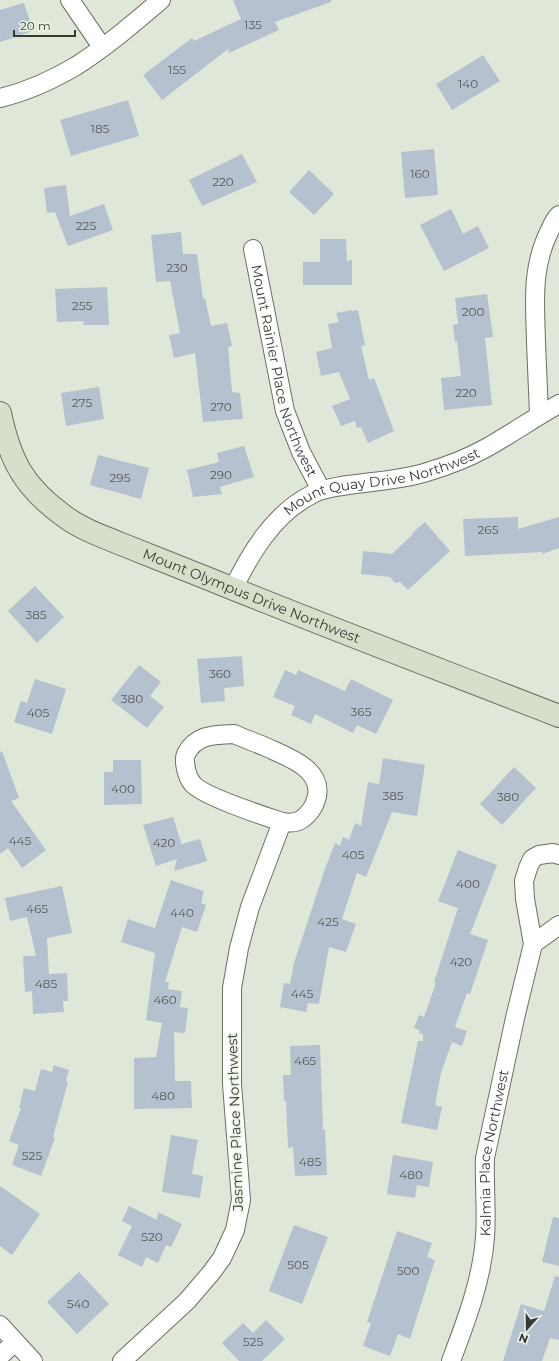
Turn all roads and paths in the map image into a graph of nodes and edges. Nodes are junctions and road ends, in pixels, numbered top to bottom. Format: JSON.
{"nodes":[{"id":1,"x":70,"y":0,"type":"edge"},
{"id":2,"x":161,"y":0,"type":"edge"},
{"id":3,"x":102,"y":47,"type":"junction"},
{"id":4,"x":0,"y":98,"type":"edge"},
{"id":5,"x":559,"y":215,"type":"edge"},
{"id":6,"x":253,"y":249,"type":"dead end"},
{"id":7,"x":559,"y":404,"type":"edge"},
{"id":8,"x":0,"y":413,"type":"edge"},
{"id":9,"x":539,"y":415,"type":"junction"},
{"id":10,"x":321,"y":490,"type":"junction"},
{"id":11,"x":232,"y":589,"type":"junction"},
{"id":12,"x":559,"y":716,"type":"edge"},
{"id":13,"x":282,"y":822,"type":"junction"},
{"id":14,"x":559,"y":855,"type":"edge"},
{"id":15,"x":559,"y":925,"type":"edge"},
{"id":16,"x":533,"y":944,"type":"junction"},
{"id":17,"x":0,"y":1325,"type":"edge"},
{"id":18,"x":15,"y":1342,"type":"junction"},
{"id":19,"x":0,"y":1356,"type":"edge"},
{"id":20,"x":33,"y":1361,"type":"edge"},
{"id":21,"x":122,"y":1361,"type":"edge"},
{"id":22,"x":451,"y":1361,"type":"edge"}],
"edges":[{"from":1,"to":3,"type":"street"},
{"from":2,"to":3,"type":"street"},
{"from":3,"to":4,"type":"street"},
{"from":5,"to":9,"type":"street"},
{"from":6,"to":10,"type":"street","name":"Mount Rainier Place Northwest"},
{"from":7,"to":9,"type":"street","name":"Mount Quay Drive Northwest"},
{"from":8,"to":11,"type":"street","name":"Mount Olympus Drive Northwest"},
{"from":9,"to":10,"type":"street","name":"Mount Quay Drive Northwest"},
{"from":10,"to":11,"type":"street","name":"Mount Quay Drive Northwest"},
{"from":11,"to":12,"type":"street","name":"Mount Olympus Drive Northwest"},
{"from":13,"to":13,"type":"street"},
{"from":13,"to":21,"type":"street","name":"Jasmine Place Northwest"},
{"from":14,"to":16,"type":"street","name":"Kalmia Place Northwest"},
{"from":15,"to":16,"type":"street"},
{"from":16,"to":22,"type":"street","name":"Kalmia Place Northwest"},
{"from":17,"to":18,"type":"street"},
{"from":18,"to":19,"type":"street"},
{"from":18,"to":20,"type":"street"}]}
